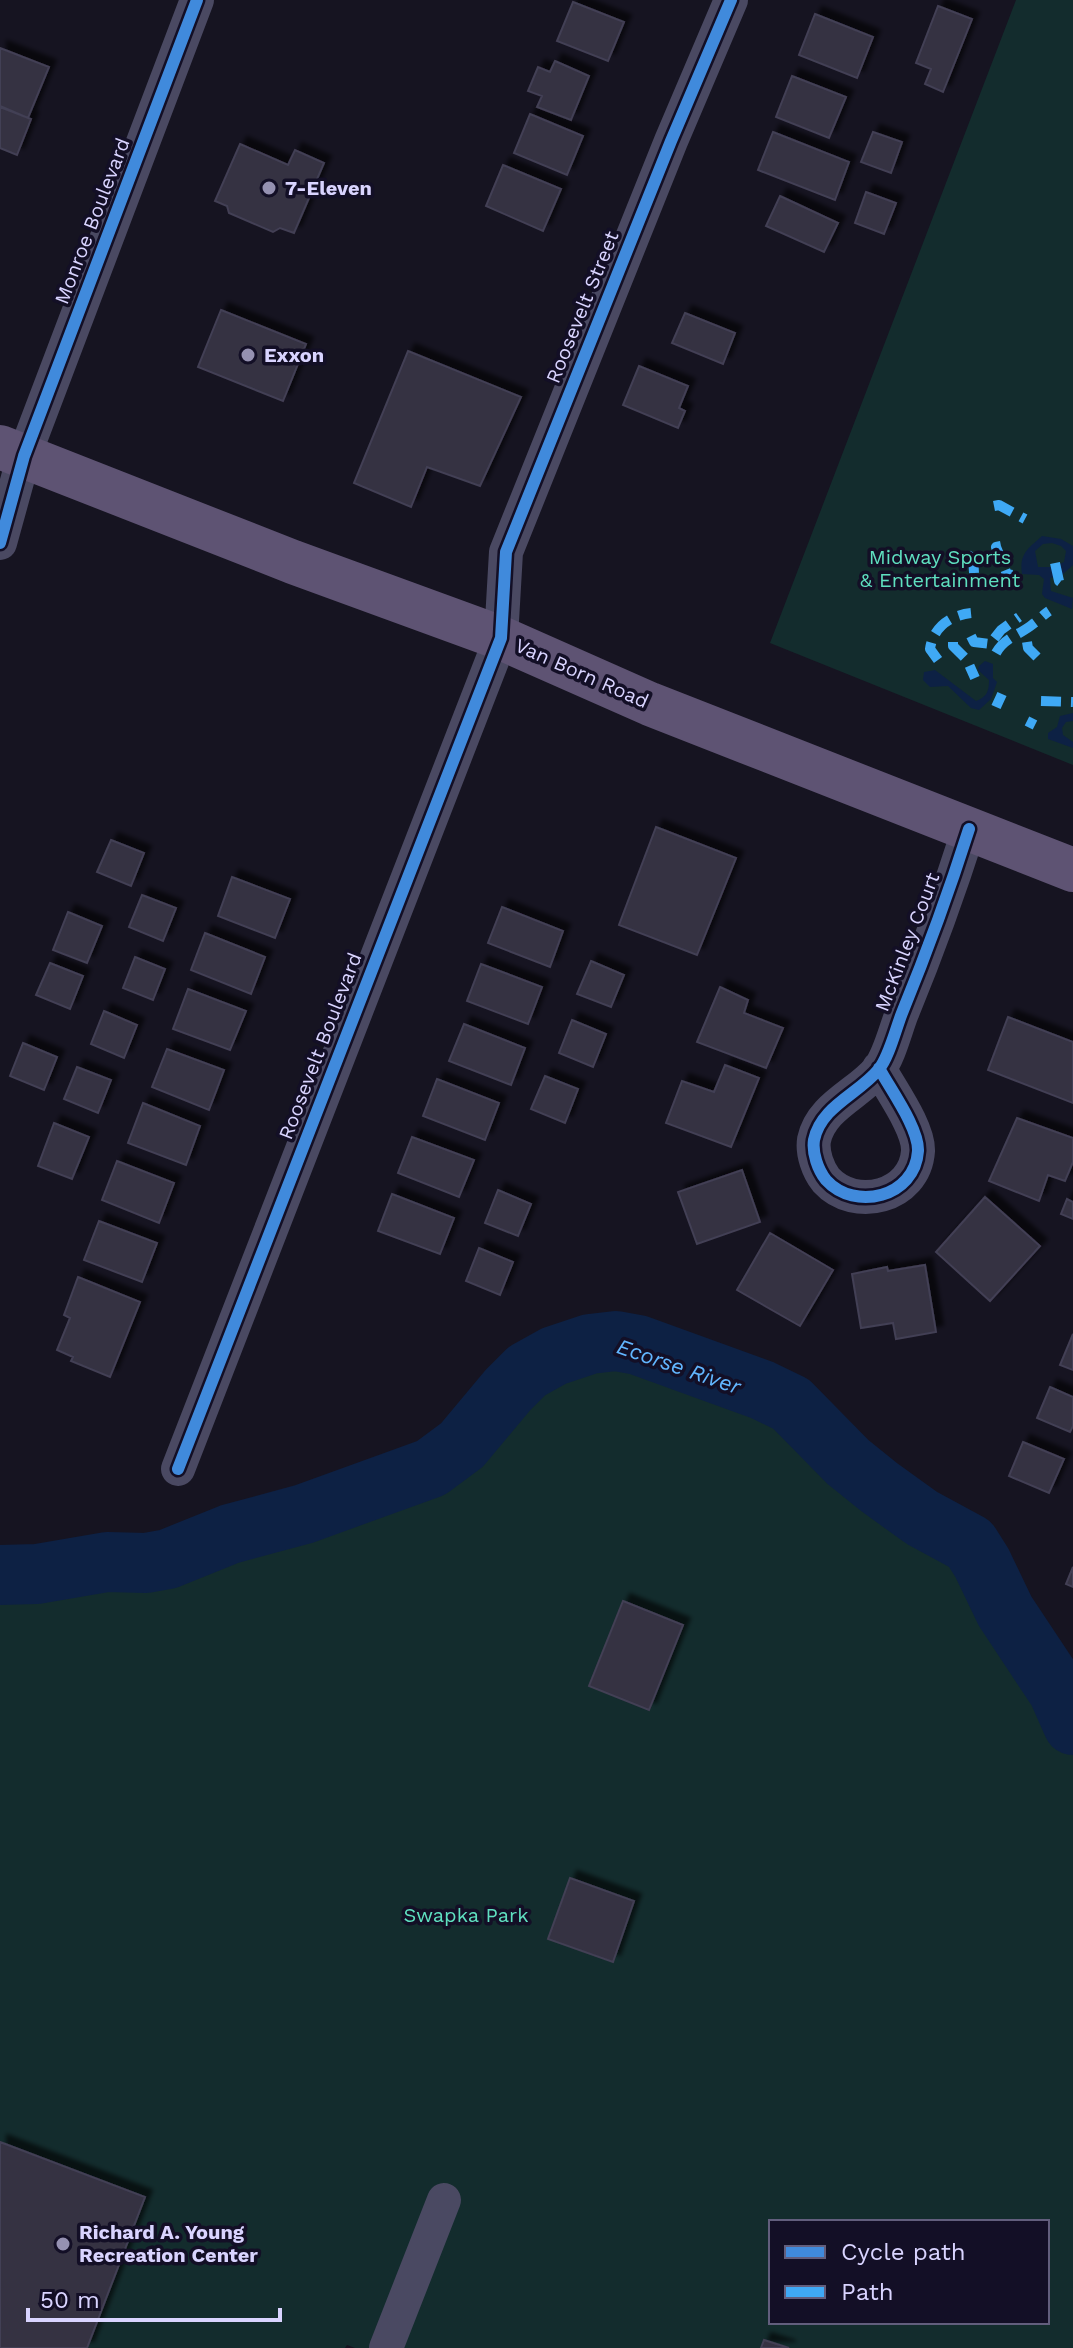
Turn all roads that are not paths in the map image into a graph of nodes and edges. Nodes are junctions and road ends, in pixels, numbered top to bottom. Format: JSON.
{"nodes":[{"id":1,"x":197,"y":0,"type":"edge"},
{"id":2,"x":731,"y":0,"type":"edge"},
{"id":3,"x":12,"y":451,"type":"edge"},
{"id":4,"x":0,"y":543,"type":"edge"},
{"id":5,"x":501,"y":638,"type":"junction"},
{"id":6,"x":969,"y":829,"type":"junction"},
{"id":7,"x":1073,"y":870,"type":"edge"},
{"id":8,"x":879,"y":1068,"type":"dead end"},
{"id":9,"x":178,"y":1469,"type":"dead end"},
{"id":10,"x":444,"y":2200,"type":"dead end"},
{"id":11,"x":386,"y":2348,"type":"edge"}],
"edges":[{"from":1,"to":3,"type":"street","name":"Monroe Boulevard"},
{"from":2,"to":5,"type":"street","name":"Roosevelt Street"},
{"from":3,"to":4,"type":"street","name":"Monroe Boulevard"},
{"from":3,"to":5,"type":"main road","name":"Van Born Road"},
{"from":5,"to":6,"type":"main road","name":"Van Born Road"},
{"from":5,"to":9,"type":"street","name":"Roosevelt Boulevard"},
{"from":6,"to":7,"type":"main road","name":"Van Born Road"},
{"from":6,"to":8,"type":"street","name":"McKinley Court"},
{"from":10,"to":11,"type":"street"}]}
